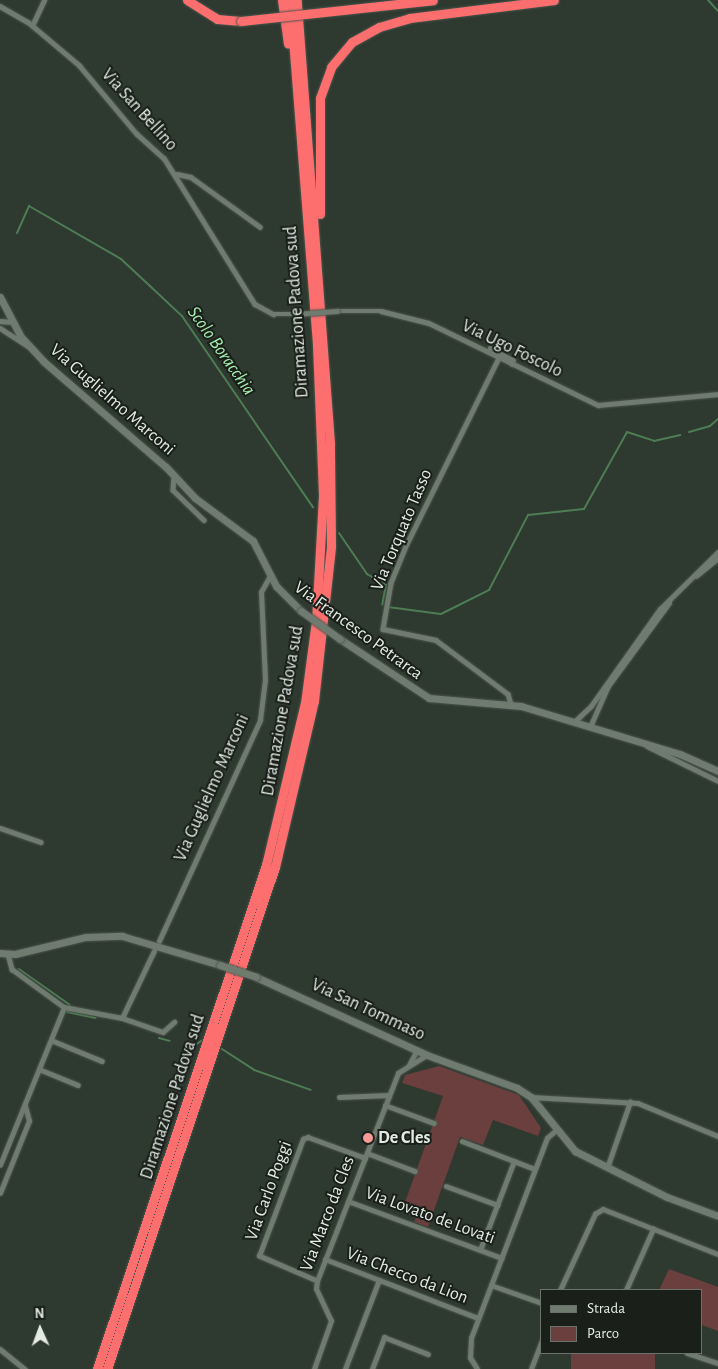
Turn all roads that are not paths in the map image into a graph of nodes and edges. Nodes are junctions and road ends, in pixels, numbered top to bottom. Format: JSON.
{"nodes":[{"id":1,"x":44,"y":0,"type":"edge"},
{"id":2,"x":187,"y":0,"type":"edge"},
{"id":3,"x":193,"y":0,"type":"edge"},
{"id":4,"x":282,"y":0,"type":"edge"},
{"id":5,"x":290,"y":0,"type":"edge"},
{"id":6,"x":297,"y":0,"type":"edge"},
{"id":7,"x":391,"y":0,"type":"edge"},
{"id":8,"x":433,"y":0,"type":"edge"},
{"id":9,"x":554,"y":0,"type":"edge"},
{"id":10,"x":0,"y":6,"type":"edge"},
{"id":11,"x":241,"y":19,"type":"junction"},
{"id":12,"x":32,"y":26,"type":"junction"},
{"id":13,"x":296,"y":82,"type":"junction"},
{"id":14,"x":177,"y":174,"type":"junction"},
{"id":15,"x":260,"y":227,"type":"dead end"},
{"id":16,"x":320,"y":279,"type":"junction"},
{"id":17,"x":0,"y":296,"type":"edge"},
{"id":18,"x":0,"y":321,"type":"edge"},
{"id":19,"x":13,"y":323,"type":"junction"},
{"id":20,"x":0,"y":328,"type":"edge"},
{"id":21,"x":29,"y":347,"type":"junction"},
{"id":22,"x":490,"y":348,"type":"dead end"},
{"id":23,"x":499,"y":358,"type":"junction"},
{"id":24,"x":512,"y":364,"type":"junction"},
{"id":25,"x":718,"y":394,"type":"edge"},
{"id":26,"x":174,"y":475,"type":"junction"},
{"id":27,"x":204,"y":520,"type":"dead end"},
{"id":28,"x":718,"y":552,"type":"edge"},
{"id":29,"x":718,"y":558,"type":"edge"},
{"id":30,"x":270,"y":576,"type":"junction"},
{"id":31,"x":511,"y":704,"type":"junction"},
{"id":32,"x":574,"y":722,"type":"junction"},
{"id":33,"x":590,"y":727,"type":"junction"},
{"id":34,"x":642,"y":742,"type":"junction"},
{"id":35,"x":718,"y":771,"type":"edge"},
{"id":36,"x":718,"y":781,"type":"edge"},
{"id":37,"x":0,"y":828,"type":"edge"},
{"id":38,"x":41,"y":842,"type":"dead end"},
{"id":39,"x":159,"y":941,"type":"dead end"},
{"id":40,"x":154,"y":951,"type":"dead end"},
{"id":41,"x":4,"y":953,"type":"edge"},
{"id":42,"x":64,"y":1007,"type":"junction"},
{"id":43,"x":122,"y":1018,"type":"junction"},
{"id":44,"x":174,"y":1022,"type":"dead end"},
{"id":45,"x":51,"y":1040,"type":"junction"},
{"id":46,"x":417,"y":1050,"type":"junction"},
{"id":47,"x":427,"y":1055,"type":"junction"},
{"id":48,"x":102,"y":1061,"type":"dead end"},
{"id":49,"x":408,"y":1065,"type":"junction"},
{"id":50,"x":39,"y":1069,"type":"junction"},
{"id":51,"x":78,"y":1085,"type":"dead end"},
{"id":52,"x":388,"y":1095,"type":"junction"},
{"id":53,"x":339,"y":1097,"type":"dead end"},
{"id":54,"x":531,"y":1097,"type":"junction"},
{"id":55,"x":630,"y":1102,"type":"junction"},
{"id":56,"x":385,"y":1104,"type":"junction"},
{"id":57,"x":25,"y":1106,"type":"junction"},
{"id":58,"x":434,"y":1123,"type":"dead end"},
{"id":59,"x":555,"y":1131,"type":"junction"},
{"id":60,"x":718,"y":1136,"type":"edge"},
{"id":61,"x":462,"y":1141,"type":"dead end"},
{"id":62,"x":367,"y":1152,"type":"junction"},
{"id":63,"x":364,"y":1158,"type":"junction"},
{"id":64,"x":514,"y":1161,"type":"junction"},
{"id":65,"x":0,"y":1166,"type":"edge"},
{"id":66,"x":608,"y":1168,"type":"junction"},
{"id":67,"x":535,"y":1169,"type":"junction"},
{"id":68,"x":415,"y":1171,"type":"dead end"},
{"id":69,"x":446,"y":1186,"type":"dead end"},
{"id":70,"x":0,"y":1193,"type":"edge"},
{"id":71,"x":348,"y":1201,"type":"junction"},
{"id":72,"x":498,"y":1205,"type":"junction"},
{"id":73,"x":718,"y":1216,"type":"edge"},
{"id":74,"x":653,"y":1229,"type":"junction"},
{"id":75,"x":480,"y":1250,"type":"junction"},
{"id":76,"x":718,"y":1254,"type":"edge"},
{"id":77,"x":502,"y":1258,"type":"junction"},
{"id":78,"x":325,"y":1259,"type":"junction"},
{"id":79,"x":379,"y":1280,"type":"junction"},
{"id":80,"x":317,"y":1281,"type":"junction"},
{"id":81,"x":492,"y":1285,"type":"junction"},
{"id":82,"x":560,"y":1289,"type":"edge"},
{"id":83,"x":626,"y":1289,"type":"edge"},
{"id":84,"x":540,"y":1302,"type":"edge"},
{"id":85,"x":478,"y":1318,"type":"junction"},
{"id":86,"x":540,"y":1345,"type":"edge"},
{"id":87,"x":0,"y":1349,"type":"edge"},
{"id":88,"x":428,"y":1354,"type":"dead end"},
{"id":89,"x":690,"y":1354,"type":"edge"},
{"id":90,"x":718,"y":1363,"type":"edge"},
{"id":91,"x":25,"y":1369,"type":"edge"},
{"id":92,"x":97,"y":1369,"type":"edge"},
{"id":93,"x":107,"y":1369,"type":"edge"},
{"id":94,"x":314,"y":1369,"type":"edge"},
{"id":95,"x":345,"y":1369,"type":"edge"},
{"id":96,"x":372,"y":1369,"type":"edge"},
{"id":97,"x":478,"y":1369,"type":"edge"},
{"id":98,"x":531,"y":1369,"type":"edge"}],
"edges":[{"from":1,"to":12,"type":"street"},
{"from":2,"to":11,"type":"highway"},
{"from":3,"to":11,"type":"highway"},
{"from":4,"to":13,"type":"highway"},
{"from":5,"to":13,"type":"highway","name":"Diramazione Padova sud"},
{"from":6,"to":16,"type":"highway","name":"Diramazione Padova sud"},
{"from":7,"to":11,"type":"highway"},
{"from":8,"to":11,"type":"highway","bridge":true},
{"from":9,"to":16,"type":"highway"},
{"from":10,"to":12,"type":"street","name":"Via San Bellino"},
{"from":12,"to":14,"type":"street","name":"Via San Bellino"},
{"from":13,"to":92,"type":"highway","name":"Diramazione Padova sud"},
{"from":14,"to":15,"type":"street","name":"Via San Bellino"},
{"from":14,"to":23,"type":"street","name":"Via Ugo Foscolo","bridge":true},
{"from":16,"to":93,"type":"highway","name":"Diramazione Padova sud"},
{"from":17,"to":19,"type":"street"},
{"from":18,"to":19,"type":"street"},
{"from":19,"to":20,"type":"street","name":"Via Guglielmo Marconi"},
{"from":19,"to":21,"type":"street","name":"Via Guglielmo Marconi"},
{"from":20,"to":21,"type":"street","name":"Via Guglielmo Marconi"},
{"from":21,"to":26,"type":"street","name":"Via Guglielmo Marconi"},
{"from":22,"to":24,"type":"street"},
{"from":23,"to":24,"type":"street","name":"Via Ugo Foscolo"},
{"from":23,"to":31,"type":"street","name":"Via Torquato Tasso"},
{"from":24,"to":25,"type":"street","name":"Via Ugo Foscolo"},
{"from":26,"to":27,"type":"street","name":"Via Guglielmo Marconi"},
{"from":26,"to":30,"type":"street","name":"Via Guglielmo Marconi"},
{"from":28,"to":32,"type":"street"},
{"from":29,"to":33,"type":"street"},
{"from":30,"to":31,"type":"street","name":"Via Francesco Petrarca","bridge":true},
{"from":30,"to":39,"type":"street","name":"Via Guglielmo Marconi"},
{"from":31,"to":32,"type":"street","name":"Via Francesco Petrarca"},
{"from":32,"to":33,"type":"street","name":"Via Francesco Petrarca"},
{"from":33,"to":34,"type":"street","name":"Via Francesco Petrarca"},
{"from":34,"to":35,"type":"street","name":"Via Francesco Petrarca"},
{"from":34,"to":36,"type":"street","name":"Via Francesco Petrarca"},
{"from":37,"to":38,"type":"street"},
{"from":40,"to":43,"type":"street"},
{"from":41,"to":42,"type":"street"},
{"from":41,"to":46,"type":"street","name":"Via San Tommaso","bridge":true},
{"from":42,"to":43,"type":"street"},
{"from":42,"to":45,"type":"street"},
{"from":43,"to":44,"type":"street"},
{"from":45,"to":48,"type":"street"},
{"from":45,"to":50,"type":"street"},
{"from":46,"to":47,"type":"street","name":"Via San Tommaso"},
{"from":46,"to":49,"type":"street","name":"Via Marco da Cles"},
{"from":47,"to":49,"type":"street","name":"Via Marco da Cles"},
{"from":47,"to":54,"type":"street","name":"Via San Tommaso"},
{"from":49,"to":52,"type":"street","name":"Via Marco da Cles"},
{"from":50,"to":51,"type":"street"},
{"from":50,"to":57,"type":"street"},
{"from":52,"to":53,"type":"street"},
{"from":52,"to":56,"type":"street","name":"Via Marco da Cles"},
{"from":54,"to":55,"type":"street","name":"Via San Tommaso"},
{"from":54,"to":59,"type":"street"},
{"from":55,"to":60,"type":"street","name":"Via San Tommaso"},
{"from":55,"to":66,"type":"street"},
{"from":56,"to":58,"type":"street"},
{"from":56,"to":62,"type":"street","name":"Via Marco da Cles"},
{"from":57,"to":65,"type":"street"},
{"from":57,"to":70,"type":"street"},
{"from":59,"to":66,"type":"street"},
{"from":59,"to":67,"type":"street"},
{"from":61,"to":64,"type":"street"},
{"from":62,"to":63,"type":"street","name":"Via Marco da Cles"},
{"from":62,"to":68,"type":"street","name":"Via Marco da Cles"},
{"from":63,"to":71,"type":"street","name":"Via Marco da Cles"},
{"from":63,"to":80,"type":"street","name":"Via Carlo Poggi"},
{"from":64,"to":67,"type":"street"},
{"from":64,"to":72,"type":"street"},
{"from":66,"to":73,"type":"street"},
{"from":67,"to":77,"type":"street"},
{"from":69,"to":72,"type":"street"},
{"from":71,"to":75,"type":"street","name":"Via Lovato de Lovati"},
{"from":71,"to":78,"type":"street","name":"Via Marco da Cles"},
{"from":72,"to":75,"type":"street"},
{"from":74,"to":76,"type":"street"},
{"from":74,"to":82,"type":"street"},
{"from":74,"to":83,"type":"street"},
{"from":75,"to":77,"type":"street","name":"Via Lovato de Lovati"},
{"from":77,"to":81,"type":"street"},
{"from":78,"to":79,"type":"street","name":"Via Checco da Lion"},
{"from":78,"to":80,"type":"street","name":"Via Marco da Cles"},
{"from":79,"to":85,"type":"street","name":"Via Checco da Lion"},
{"from":79,"to":95,"type":"street"},
{"from":80,"to":94,"type":"street","name":"Via Marco da Cles"},
{"from":81,"to":84,"type":"street"},
{"from":81,"to":85,"type":"street"},
{"from":85,"to":97,"type":"street"},
{"from":86,"to":98,"type":"street"},
{"from":87,"to":91,"type":"street"},
{"from":88,"to":96,"type":"street"},
{"from":89,"to":90,"type":"street"}]}
